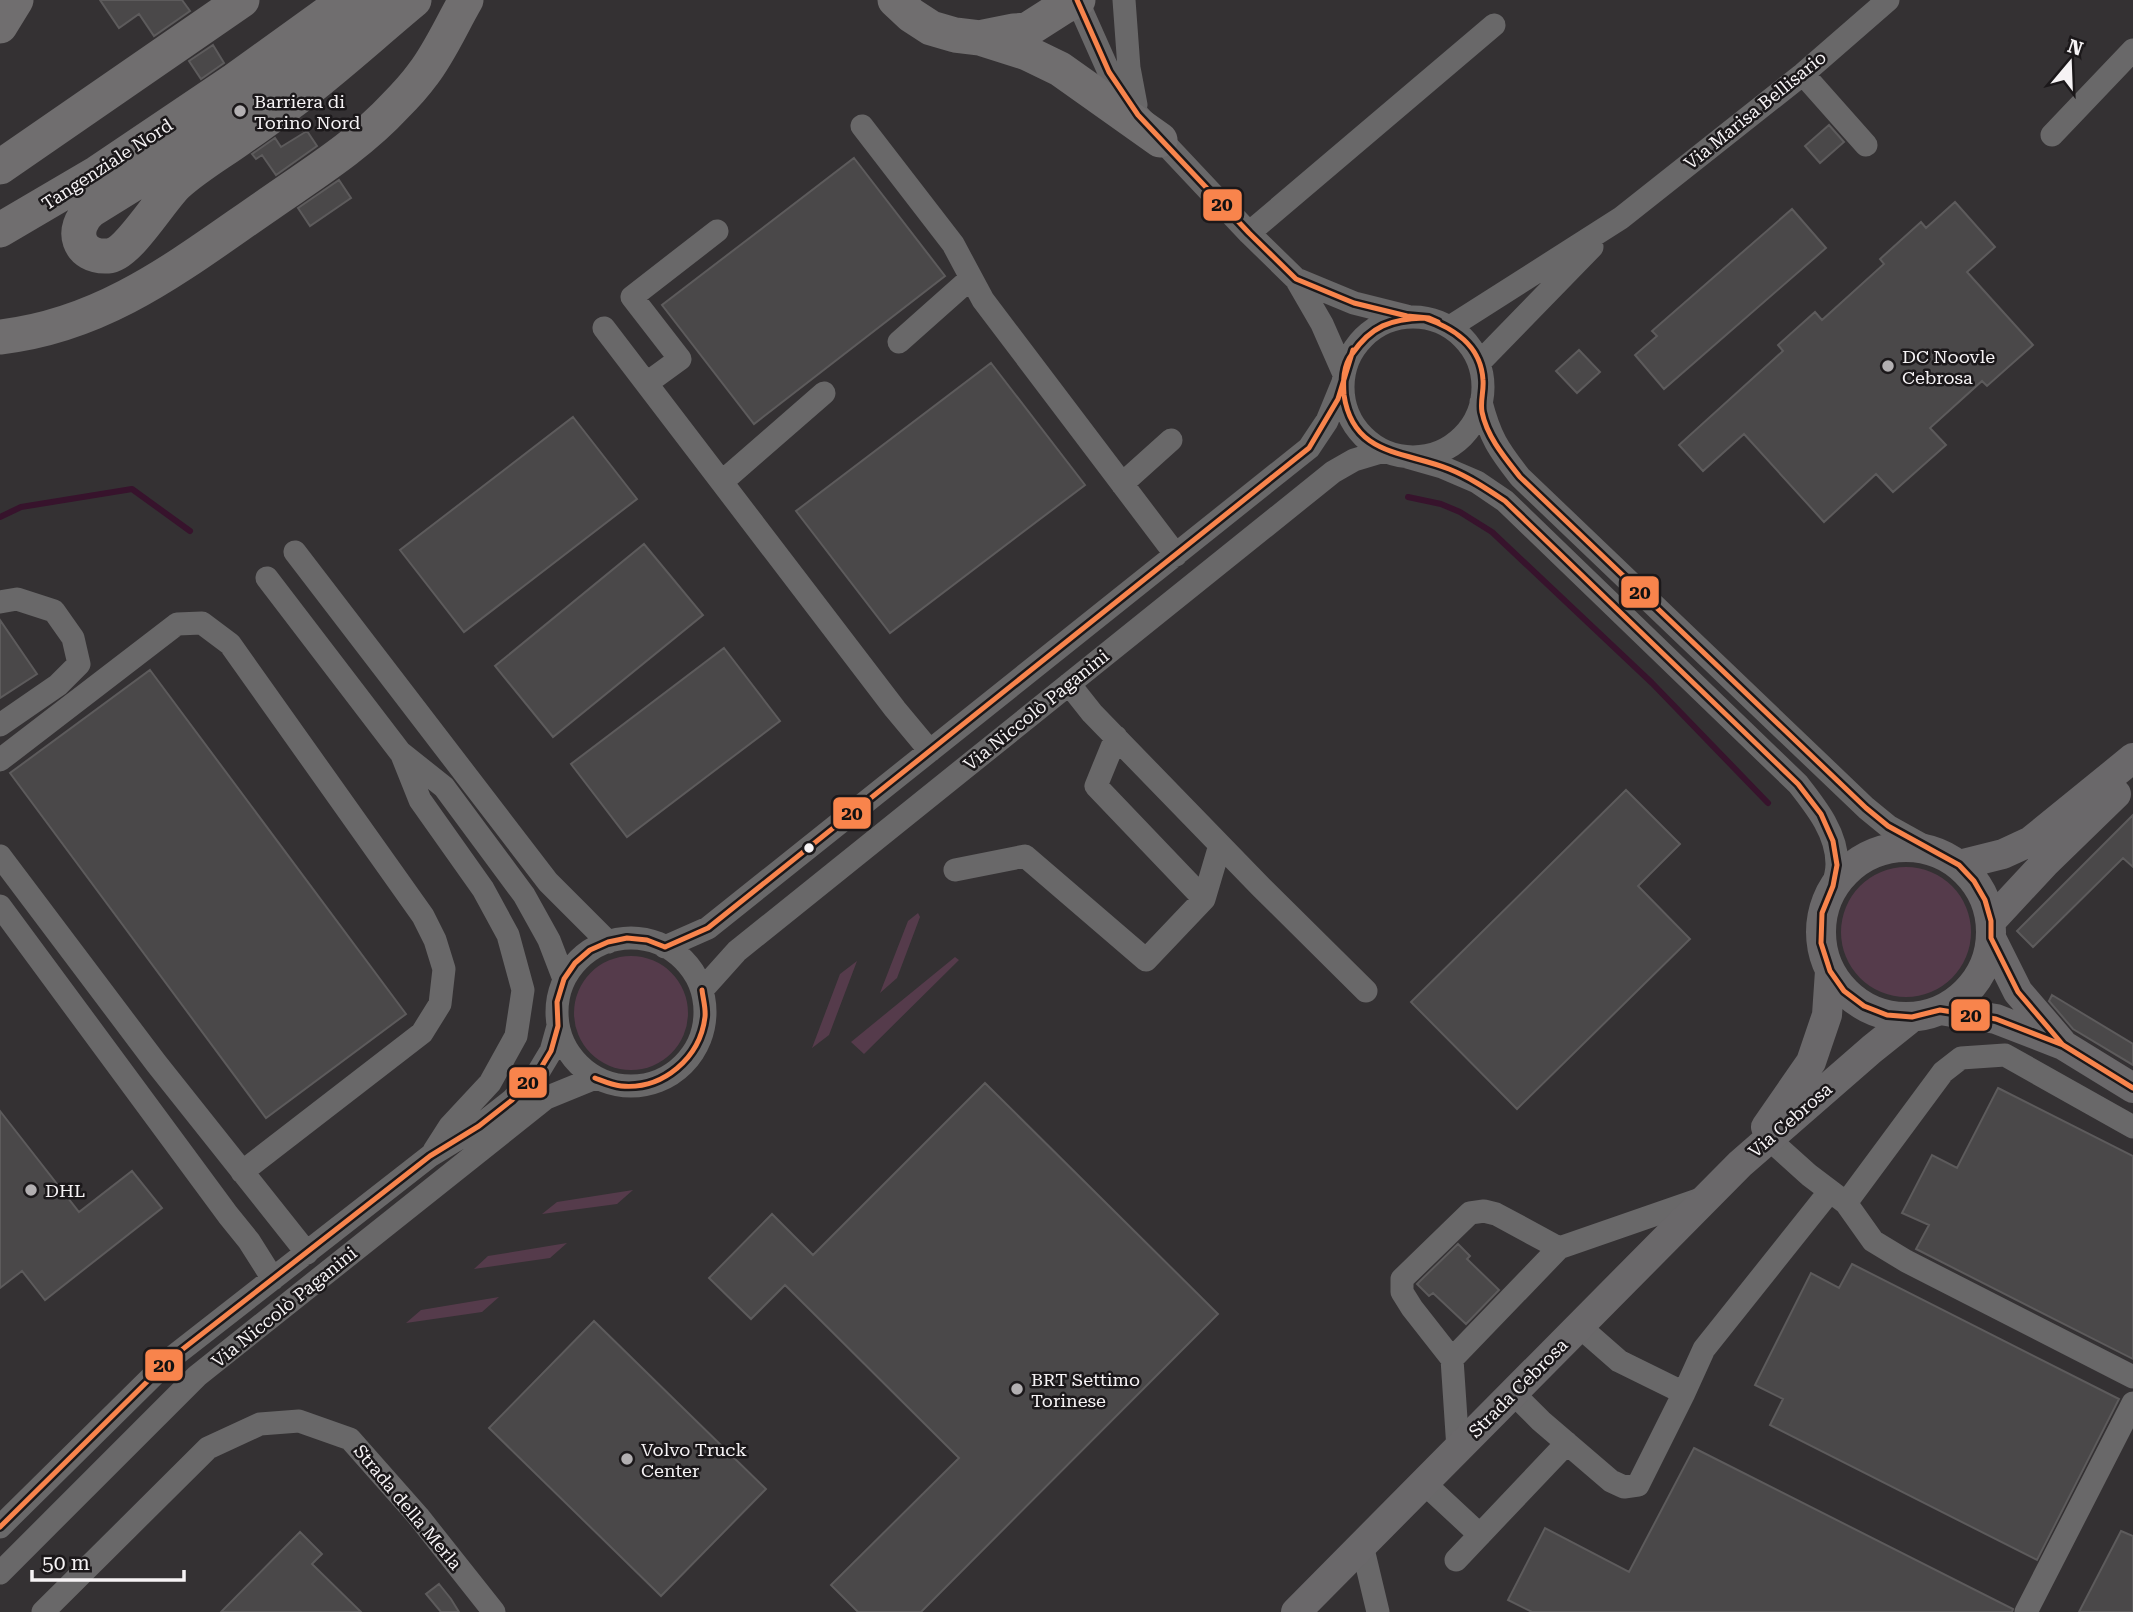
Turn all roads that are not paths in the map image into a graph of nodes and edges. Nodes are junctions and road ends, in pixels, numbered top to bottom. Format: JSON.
{"nodes":[{"id":1,"x":16,"y":0,"type":"edge"},
{"id":2,"x":242,"y":0,"type":"edge"},
{"id":3,"x":346,"y":0,"type":"edge"},
{"id":4,"x":374,"y":0,"type":"edge"},
{"id":5,"x":414,"y":0,"type":"edge"},
{"id":6,"x":466,"y":0,"type":"edge"},
{"id":7,"x":895,"y":0,"type":"edge"},
{"id":8,"x":1044,"y":0,"type":"edge"},
{"id":9,"x":1078,"y":0,"type":"edge"},
{"id":10,"x":1124,"y":0,"type":"edge"},
{"id":11,"x":1888,"y":0,"type":"edge"},
{"id":12,"x":1494,"y":25,"type":"dead end"},
{"id":13,"x":0,"y":26,"type":"edge"},
{"id":14,"x":997,"y":34,"type":"junction"},
{"id":15,"x":2133,"y":50,"type":"edge"},
{"id":16,"x":1803,"y":74,"type":"junction"},
{"id":17,"x":862,"y":126,"type":"dead end"},
{"id":18,"x":1149,"y":127,"type":"junction"},
{"id":19,"x":2052,"y":135,"type":"dead end"},
{"id":20,"x":1866,"y":145,"type":"dead end"},
{"id":21,"x":0,"y":167,"type":"edge"},
{"id":22,"x":1621,"y":218,"type":"junction"},
{"id":23,"x":81,"y":219,"type":"junction"},
{"id":24,"x":0,"y":230,"type":"edge"},
{"id":25,"x":717,"y":231,"type":"dead end"},
{"id":26,"x":1249,"y":233,"type":"junction"},
{"id":27,"x":0,"y":244,"type":"edge"},
{"id":28,"x":971,"y":278,"type":"junction"},
{"id":29,"x":1296,"y":279,"type":"junction"},
{"id":30,"x":1407,"y":316,"type":"junction"},
{"id":31,"x":1450,"y":327,"type":"junction"},
{"id":32,"x":604,"y":328,"type":"dead end"},
{"id":33,"x":0,"y":337,"type":"edge"},
{"id":34,"x":899,"y":342,"type":"dead end"},
{"id":35,"x":1479,"y":363,"type":"junction"},
{"id":36,"x":1343,"y":378,"type":"junction"},
{"id":37,"x":647,"y":383,"type":"junction"},
{"id":38,"x":824,"y":393,"type":"dead end"},
{"id":39,"x":1481,"y":402,"type":"junction"},
{"id":40,"x":1171,"y":440,"type":"dead end"},
{"id":41,"x":1384,"y":451,"type":"junction"},
{"id":42,"x":1407,"y":457,"type":"junction"},
{"id":43,"x":723,"y":481,"type":"junction"},
{"id":44,"x":1122,"y":484,"type":"junction"},
{"id":45,"x":295,"y":552,"type":"dead end"},
{"id":46,"x":1176,"y":555,"type":"junction"},
{"id":47,"x":267,"y":578,"type":"dead end"},
{"id":48,"x":0,"y":602,"type":"edge"},
{"id":49,"x":1069,"y":684,"type":"junction"},
{"id":50,"x":0,"y":725,"type":"edge"},
{"id":51,"x":1116,"y":737,"type":"junction"},
{"id":52,"x":930,"y":751,"type":"junction"},
{"id":53,"x":400,"y":752,"type":"junction"},
{"id":54,"x":2133,"y":758,"type":"edge"},
{"id":55,"x":0,"y":760,"type":"edge"},
{"id":56,"x":2133,"y":777,"type":"edge"},
{"id":57,"x":1220,"y":845,"type":"junction"},
{"id":58,"x":1933,"y":850,"type":"junction"},
{"id":59,"x":0,"y":856,"type":"edge"},
{"id":60,"x":1959,"y":865,"type":"junction"},
{"id":61,"x":955,"y":870,"type":"dead end"},
{"id":62,"x":1833,"y":886,"type":"junction"},
{"id":63,"x":1204,"y":899,"type":"junction"},
{"id":64,"x":0,"y":906,"type":"edge"},
{"id":65,"x":1991,"y":930,"type":"junction"},
{"id":66,"x":608,"y":942,"type":"junction"},
{"id":67,"x":665,"y":947,"type":"junction"},
{"id":68,"x":1830,"y":971,"type":"junction"},
{"id":69,"x":564,"y":979,"type":"junction"},
{"id":70,"x":702,"y":990,"type":"junction"},
{"id":71,"x":1366,"y":990,"type":"dead end"},
{"id":72,"x":1926,"y":1013,"type":"junction"},
{"id":73,"x":558,"y":1026,"type":"junction"},
{"id":74,"x":2063,"y":1045,"type":"junction"},
{"id":75,"x":596,"y":1078,"type":"junction"},
{"id":76,"x":2133,"y":1088,"type":"edge"},
{"id":77,"x":2133,"y":1127,"type":"edge"},
{"id":78,"x":1769,"y":1139,"type":"junction"},
{"id":79,"x":430,"y":1156,"type":"junction"},
{"id":80,"x":1740,"y":1164,"type":"junction"},
{"id":81,"x":242,"y":1172,"type":"junction"},
{"id":82,"x":1709,"y":1196,"type":"junction"},
{"id":83,"x":1838,"y":1197,"type":"junction"},
{"id":84,"x":1559,"y":1248,"type":"junction"},
{"id":85,"x":307,"y":1253,"type":"junction"},
{"id":86,"x":273,"y":1279,"type":"junction"},
{"id":87,"x":1579,"y":1326,"type":"junction"},
{"id":88,"x":1452,"y":1359,"type":"junction"},
{"id":89,"x":2133,"y":1377,"type":"edge"},
{"id":90,"x":1513,"y":1393,"type":"junction"},
{"id":91,"x":1684,"y":1393,"type":"junction"},
{"id":92,"x":2133,"y":1403,"type":"edge"},
{"id":93,"x":1567,"y":1443,"type":"junction"},
{"id":94,"x":1458,"y":1449,"type":"junction"},
{"id":95,"x":1424,"y":1483,"type":"junction"},
{"id":96,"x":0,"y":1527,"type":"edge"},
{"id":97,"x":1480,"y":1535,"type":"junction"},
{"id":98,"x":1362,"y":1545,"type":"junction"},
{"id":99,"x":1456,"y":1560,"type":"dead end"},
{"id":100,"x":0,"y":1573,"type":"edge"},
{"id":101,"x":43,"y":1612,"type":"edge"},
{"id":102,"x":494,"y":1612,"type":"edge"},
{"id":103,"x":1296,"y":1612,"type":"edge"},
{"id":104,"x":1378,"y":1612,"type":"edge"},
{"id":105,"x":2026,"y":1612,"type":"edge"}],
"edges":[{"from":1,"to":13,"type":"highway"},
{"from":2,"to":21,"type":"highway"},
{"from":3,"to":24,"type":"highway","name":"Tangenziale Nord"},
{"from":4,"to":23,"type":"highway"},
{"from":5,"to":23,"type":"highway"},
{"from":6,"to":33,"type":"highway"},
{"from":7,"to":14,"type":"highway"},
{"from":8,"to":14,"type":"highway"},
{"from":9,"to":14,"type":"highway"},
{"from":9,"to":18,"type":"street"},
{"from":10,"to":18,"type":"street"},
{"from":11,"to":16,"type":"street","name":"Via Marisa Bellisario"},
{"from":12,"to":26,"type":"street"},
{"from":14,"to":18,"type":"highway"},
{"from":15,"to":19,"type":"street"},
{"from":16,"to":20,"type":"street"},
{"from":16,"to":22,"type":"street","name":"Via Marisa Bellisario"},
{"from":17,"to":28,"type":"street"},
{"from":18,"to":26,"type":"street"},
{"from":22,"to":31,"type":"street","name":"Via Marisa Bellisario"},
{"from":22,"to":35,"type":"street","name":"Via Marisa Bellisario"},
{"from":23,"to":27,"type":"highway"},
{"from":25,"to":37,"type":"street"},
{"from":26,"to":29,"type":"street"},
{"from":28,"to":34,"type":"street"},
{"from":28,"to":44,"type":"street"},
{"from":29,"to":30,"type":"street"},
{"from":29,"to":36,"type":"street"},
{"from":30,"to":31,"type":"street"},
{"from":30,"to":36,"type":"street"},
{"from":31,"to":35,"type":"street"},
{"from":32,"to":37,"type":"street"},
{"from":35,"to":39,"type":"street"},
{"from":36,"to":41,"type":"street"},
{"from":36,"to":46,"type":"street","name":"Via Niccolò Paganini"},
{"from":37,"to":43,"type":"street"},
{"from":38,"to":43,"type":"street"},
{"from":39,"to":42,"type":"street"},
{"from":39,"to":58,"type":"street"},
{"from":40,"to":44,"type":"street"},
{"from":41,"to":42,"type":"street"},
{"from":41,"to":49,"type":"street","name":"Via Niccolò Paganini"},
{"from":42,"to":62,"type":"street"},
{"from":43,"to":52,"type":"street"},
{"from":44,"to":46,"type":"street"},
{"from":45,"to":66,"type":"street"},
{"from":46,"to":52,"type":"street","name":"Via Niccolò Paganini"},
{"from":47,"to":53,"type":"street"},
{"from":48,"to":50,"type":"street"},
{"from":49,"to":51,"type":"street"},
{"from":49,"to":70,"type":"street","name":"Via Niccolò Paganini"},
{"from":51,"to":57,"type":"street"},
{"from":51,"to":63,"type":"street"},
{"from":52,"to":67,"type":"street","name":"Via Niccolò Paganini"},
{"from":53,"to":69,"type":"street"},
{"from":53,"to":79,"type":"street"},
{"from":54,"to":60,"type":"main road"},
{"from":55,"to":81,"type":"street"},
{"from":56,"to":65,"type":"main road"},
{"from":57,"to":63,"type":"street"},
{"from":57,"to":71,"type":"street"},
{"from":58,"to":60,"type":"main road"},
{"from":58,"to":62,"type":"main road"},
{"from":59,"to":81,"type":"street"},
{"from":60,"to":65,"type":"main road"},
{"from":61,"to":63,"type":"street"},
{"from":62,"to":68,"type":"main road"},
{"from":64,"to":86,"type":"street"},
{"from":65,"to":72,"type":"main road"},
{"from":65,"to":74,"type":"main road"},
{"from":66,"to":67,"type":"street"},
{"from":66,"to":69,"type":"street"},
{"from":67,"to":70,"type":"street"},
{"from":68,"to":72,"type":"main road"},
{"from":68,"to":80,"type":"main road","name":"Via Cebrosa"},
{"from":69,"to":73,"type":"street"},
{"from":70,"to":75,"type":"street"},
{"from":72,"to":74,"type":"main road"},
{"from":72,"to":78,"type":"main road","name":"Via Cebrosa"},
{"from":73,"to":75,"type":"street"},
{"from":73,"to":79,"type":"street","name":"Via Niccolò Paganini"},
{"from":74,"to":76,"type":"main road"},
{"from":75,"to":100,"type":"street","name":"Via Niccolò Paganini"},
{"from":77,"to":83,"type":"street"},
{"from":78,"to":80,"type":"main road","name":"Via Cebrosa"},
{"from":78,"to":83,"type":"street"},
{"from":79,"to":85,"type":"street","name":"Via Niccolò Paganini"},
{"from":80,"to":82,"type":"main road","name":"Strada Cebrosa"},
{"from":81,"to":85,"type":"street"},
{"from":82,"to":84,"type":"street"},
{"from":82,"to":87,"type":"main road","name":"Strada Cebrosa"},
{"from":83,"to":89,"type":"street"},
{"from":83,"to":91,"type":"street"},
{"from":84,"to":88,"type":"street"},
{"from":84,"to":88,"type":"street"},
{"from":85,"to":86,"type":"street","name":"Via Niccolò Paganini"},
{"from":86,"to":96,"type":"street","name":"Via Niccolò Paganini"},
{"from":87,"to":90,"type":"main road","name":"Strada Cebrosa"},
{"from":87,"to":91,"type":"street"},
{"from":88,"to":94,"type":"street"},
{"from":90,"to":93,"type":"street"},
{"from":90,"to":94,"type":"main road","name":"Strada Cebrosa"},
{"from":91,"to":93,"type":"street"},
{"from":92,"to":105,"type":"street"},
{"from":93,"to":97,"type":"street"},
{"from":94,"to":95,"type":"main road","name":"Strada Cebrosa"},
{"from":95,"to":97,"type":"street"},
{"from":95,"to":98,"type":"main road","name":"Strada Cebrosa"},
{"from":97,"to":99,"type":"street"},
{"from":98,"to":103,"type":"main road","name":"Strada Cebrosa"},
{"from":98,"to":104,"type":"street"},
{"from":101,"to":102,"type":"street","name":"Strada della Merla"}]}
